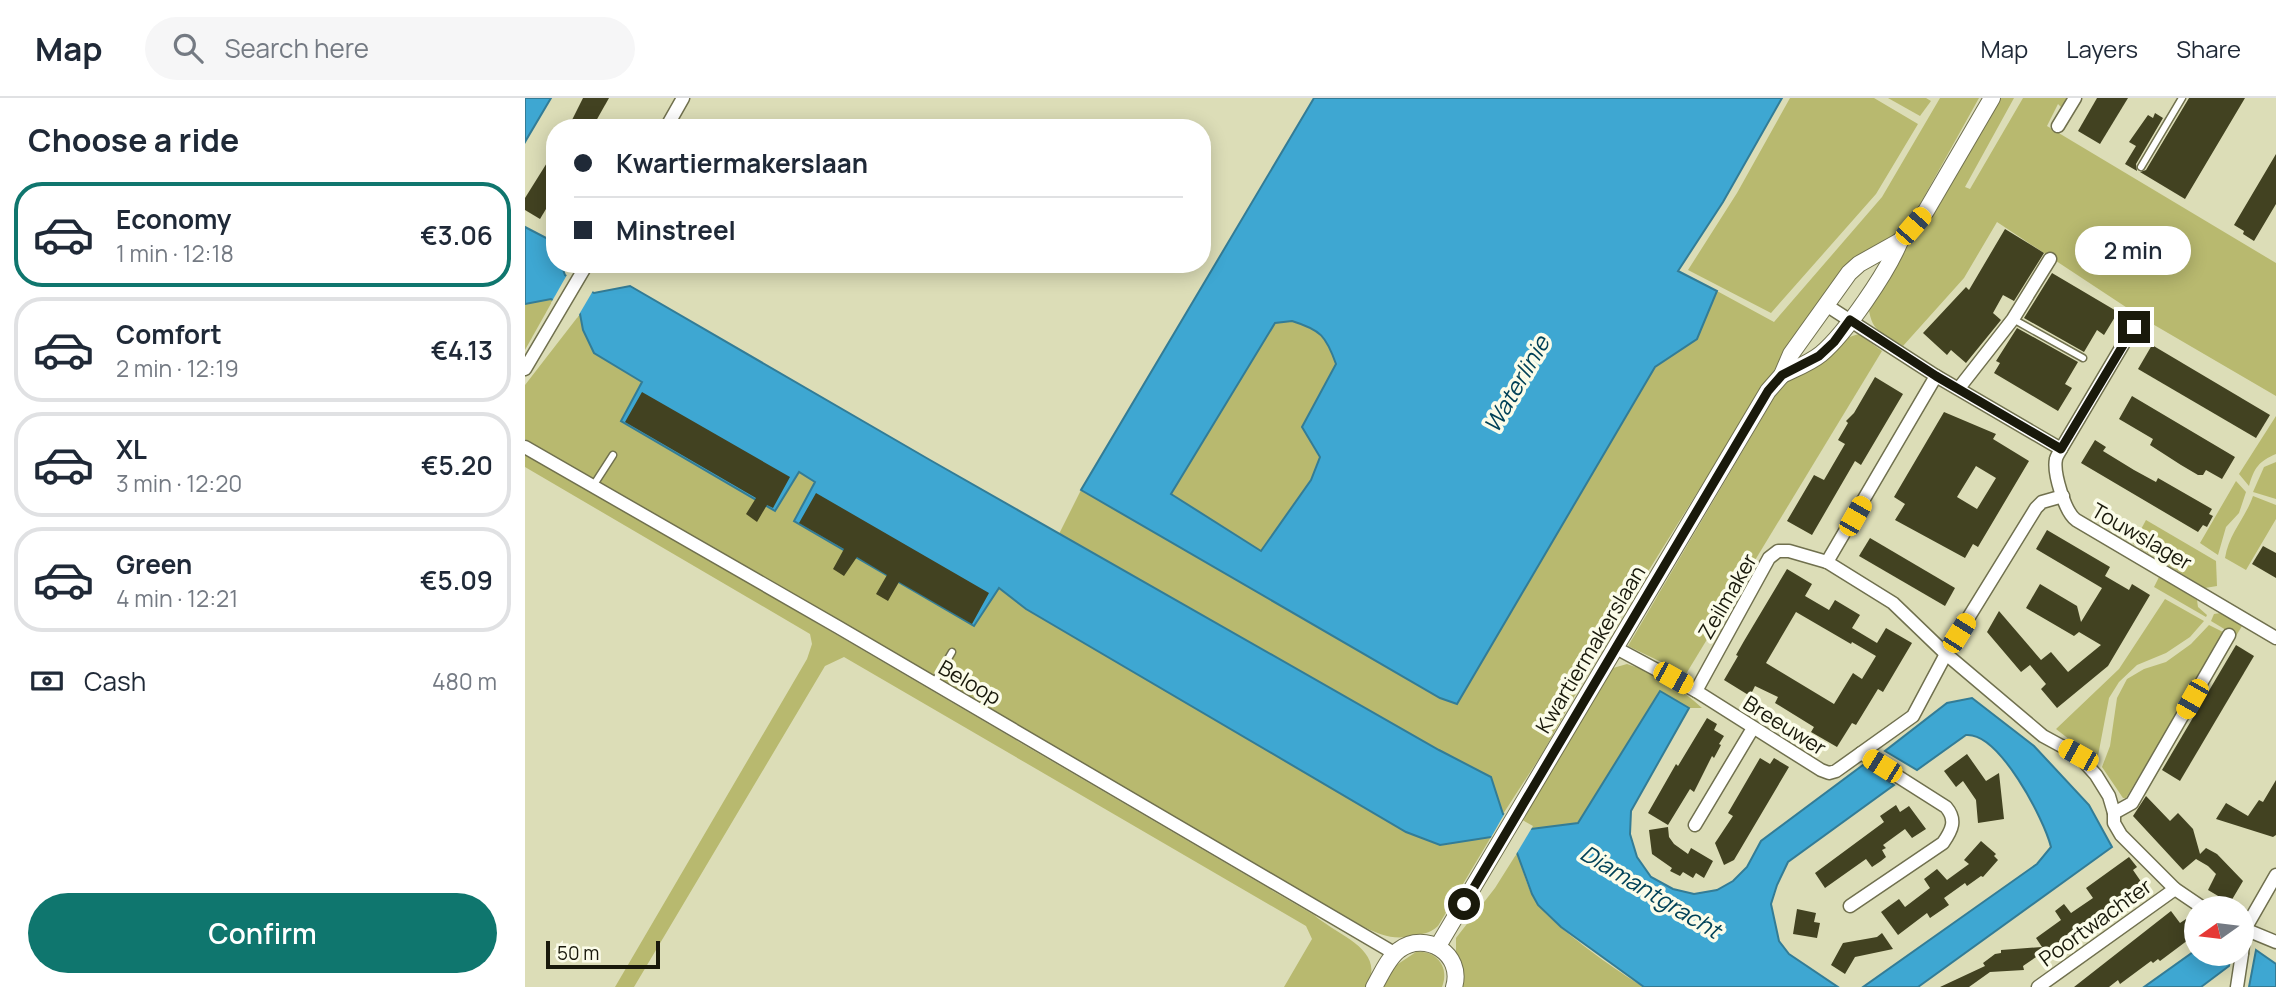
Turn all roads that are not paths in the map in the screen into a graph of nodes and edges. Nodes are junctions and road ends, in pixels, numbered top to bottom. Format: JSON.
{"nodes":[{"id":1,"x":683,"y":98,"type":"edge"},
{"id":2,"x":1992,"y":98,"type":"edge"},
{"id":3,"x":2075,"y":98,"type":"edge"},
{"id":4,"x":2182,"y":98,"type":"edge"},
{"id":5,"x":671,"y":119,"type":"edge"},
{"id":6,"x":2058,"y":126,"type":"dead end"},
{"id":7,"x":2141,"y":167,"type":"dead end"},
{"id":8,"x":1900,"y":241,"type":"junction"},
{"id":9,"x":2050,"y":260,"type":"dead end"},
{"id":10,"x":582,"y":273,"type":"edge"},
{"id":11,"x":1826,"y":305,"type":"junction"},
{"id":12,"x":2013,"y":319,"type":"junction"},
{"id":13,"x":1850,"y":320,"type":"junction"},
{"id":14,"x":2134,"y":327,"type":"dead end"},
{"id":15,"x":2083,"y":358,"type":"dead end"},
{"id":16,"x":525,"y":369,"type":"edge"},
{"id":17,"x":1782,"y":375,"type":"junction"},
{"id":18,"x":1936,"y":376,"type":"junction"},
{"id":19,"x":1959,"y":388,"type":"junction"},
{"id":20,"x":525,"y":447,"type":"edge"},
{"id":21,"x":2061,"y":449,"type":"junction"},
{"id":22,"x":613,"y":455,"type":"dead end"},
{"id":23,"x":593,"y":485,"type":"junction"},
{"id":24,"x":2063,"y":496,"type":"junction"},
{"id":25,"x":1828,"y":562,"type":"junction"},
{"id":26,"x":2229,"y":635,"type":"dead end"},
{"id":27,"x":2276,"y":638,"type":"edge"},
{"id":28,"x":1616,"y":648,"type":"junction"},
{"id":29,"x":952,"y":652,"type":"dead end"},
{"id":30,"x":1947,"y":654,"type":"junction"},
{"id":31,"x":934,"y":683,"type":"junction"},
{"id":32,"x":1696,"y":691,"type":"junction"},
{"id":33,"x":1753,"y":728,"type":"junction"},
{"id":34,"x":1861,"y":753,"type":"junction"},
{"id":35,"x":2114,"y":813,"type":"junction"},
{"id":36,"x":1695,"y":825,"type":"dead end"},
{"id":37,"x":2276,"y":875,"type":"edge"},
{"id":38,"x":2175,"y":889,"type":"junction"},
{"id":39,"x":2185,"y":896,"type":"edge"},
{"id":40,"x":1850,"y":906,"type":"dead end"},
{"id":41,"x":2254,"y":910,"type":"edge"},
{"id":42,"x":2254,"y":933,"type":"edge"},
{"id":43,"x":2276,"y":942,"type":"edge"},
{"id":44,"x":1438,"y":946,"type":"junction"},
{"id":45,"x":1394,"y":953,"type":"junction"},
{"id":46,"x":2240,"y":966,"type":"edge"},
{"id":47,"x":1374,"y":987,"type":"edge"},
{"id":48,"x":1454,"y":987,"type":"edge"},
{"id":49,"x":2038,"y":987,"type":"edge"},
{"id":50,"x":2237,"y":987,"type":"edge"}],
"edges":[{"from":1,"to":5,"type":"street"},
{"from":2,"to":8,"type":"main road","name":"Kwartiermakerslaan"},
{"from":3,"to":6,"type":"street"},
{"from":4,"to":7,"type":"lane"},
{"from":8,"to":11,"type":"main road","name":"Kwartiermakerslaan"},
{"from":8,"to":13,"type":"main road","name":"Kwartiermakerslaan"},
{"from":9,"to":12,"type":"street"},
{"from":10,"to":16,"type":"street"},
{"from":11,"to":13,"type":"street"},
{"from":11,"to":17,"type":"main road","name":"Kwartiermakerslaan"},
{"from":12,"to":15,"type":"lane"},
{"from":12,"to":19,"type":"street"},
{"from":13,"to":17,"type":"main road","name":"Kwartiermakerslaan"},
{"from":13,"to":18,"type":"street"},
{"from":14,"to":21,"type":"street"},
{"from":17,"to":28,"type":"main road","name":"Kwartiermakerslaan"},
{"from":18,"to":19,"type":"street"},
{"from":18,"to":25,"type":"street"},
{"from":19,"to":21,"type":"street"},
{"from":20,"to":23,"type":"street","name":"Beloop"},
{"from":21,"to":24,"type":"street","name":"Touwslager"},
{"from":22,"to":23,"type":"lane"},
{"from":23,"to":31,"type":"street","name":"Beloop"},
{"from":24,"to":27,"type":"street","name":"Touwslager"},
{"from":24,"to":30,"type":"street","name":"Breeuwer"},
{"from":25,"to":30,"type":"street","name":"Zeilmaker"},
{"from":25,"to":32,"type":"street","name":"Zeilmaker"},
{"from":26,"to":35,"type":"street"},
{"from":28,"to":32,"type":"street","name":"Breeuwer"},
{"from":28,"to":44,"type":"main road","name":"Kwartiermakerslaan"},
{"from":29,"to":31,"type":"lane"},
{"from":30,"to":34,"type":"street","name":"Breeuwer"},
{"from":30,"to":35,"type":"street","name":"Zeilmaker"},
{"from":31,"to":45,"type":"street","name":"Beloop"},
{"from":32,"to":33,"type":"street","name":"Breeuwer"},
{"from":33,"to":34,"type":"street","name":"Breeuwer"},
{"from":33,"to":36,"type":"street"},
{"from":34,"to":40,"type":"street"},
{"from":35,"to":38,"type":"street"},
{"from":37,"to":41,"type":"street"},
{"from":38,"to":39,"type":"street"},
{"from":38,"to":49,"type":"street","name":"Poortwachter"},
{"from":42,"to":43,"type":"street"},
{"from":44,"to":45,"type":"main road"},
{"from":44,"to":48,"type":"main road"},
{"from":45,"to":47,"type":"main road"},
{"from":46,"to":50,"type":"street"}]}
